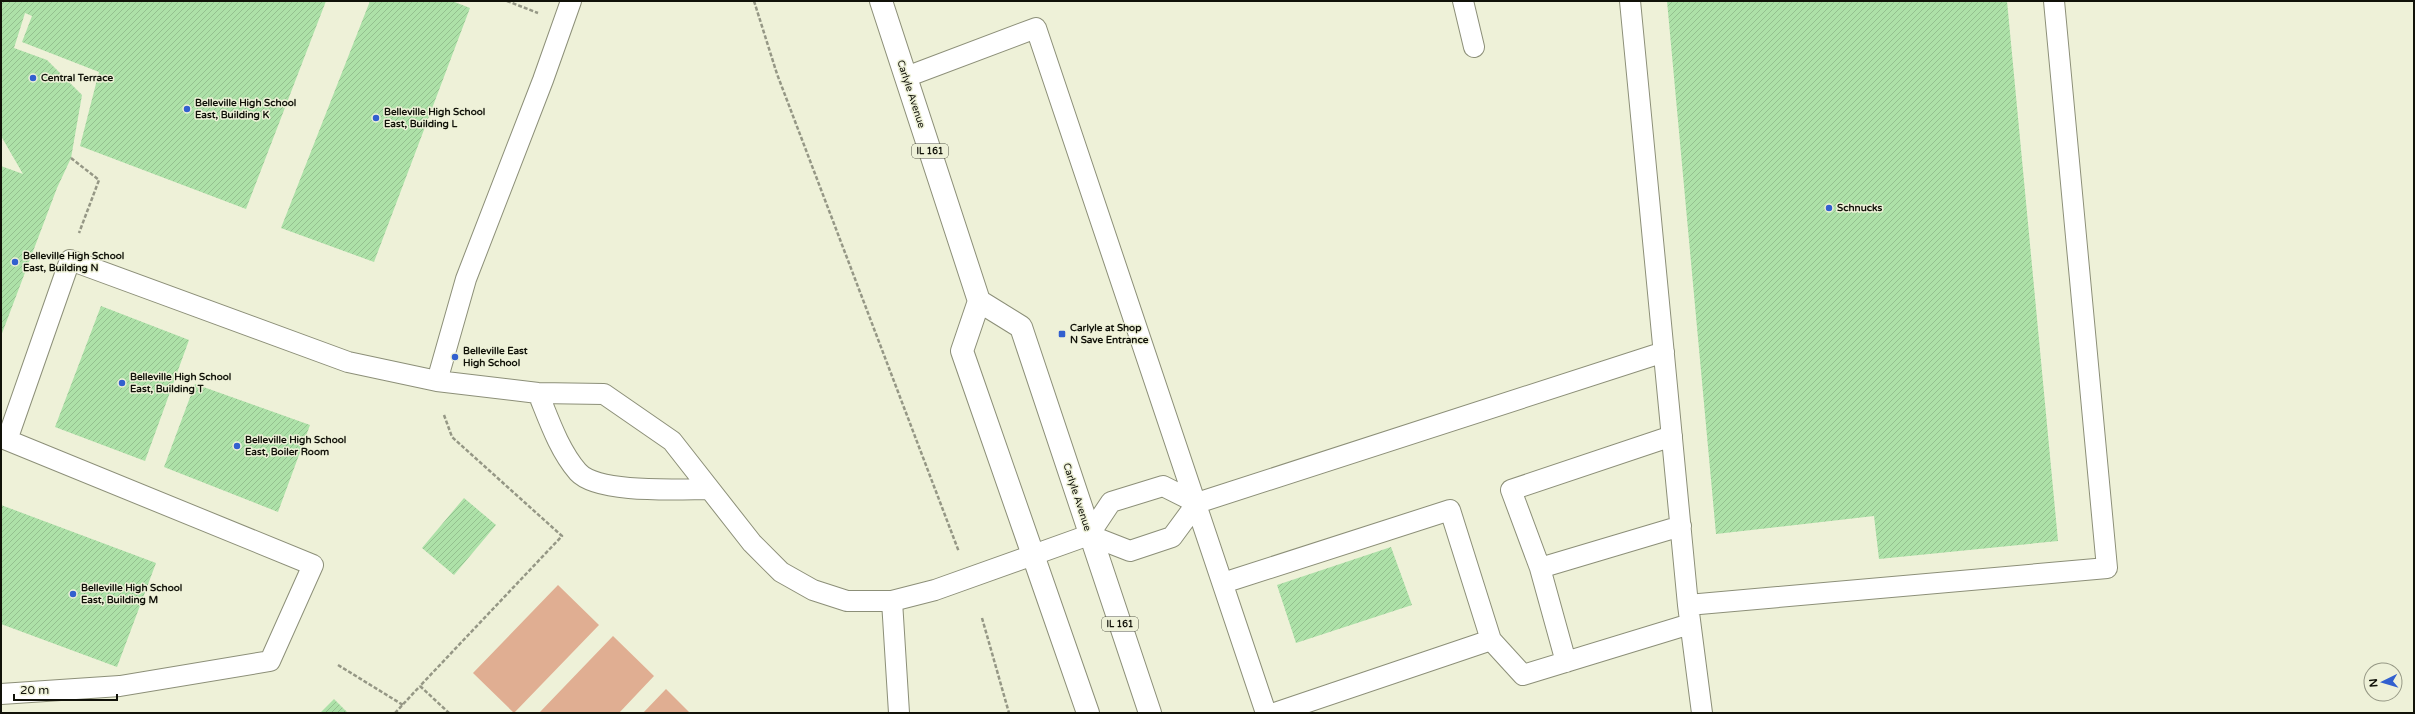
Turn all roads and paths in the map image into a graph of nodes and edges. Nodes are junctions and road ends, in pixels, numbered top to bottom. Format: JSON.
{"nodes":[{"id":1,"x":571,"y":1,"type":"edge"},
{"id":2,"x":754,"y":1,"type":"edge"},
{"id":3,"x":881,"y":1,"type":"edge"},
{"id":4,"x":1464,"y":1,"type":"edge"},
{"id":5,"x":1630,"y":1,"type":"edge"},
{"id":6,"x":2054,"y":1,"type":"edge"},
{"id":7,"x":1474,"y":48,"type":"dead end"},
{"id":8,"x":906,"y":77,"type":"junction"},
{"id":9,"x":71,"y":158,"type":"dead end"},
{"id":10,"x":70,"y":260,"type":"junction"},
{"id":11,"x":979,"y":301,"type":"junction"},
{"id":12,"x":1664,"y":352,"type":"junction"},
{"id":13,"x":437,"y":381,"type":"junction"},
{"id":14,"x":538,"y":393,"type":"junction"},
{"id":15,"x":444,"y":415,"type":"dead end"},
{"id":16,"x":1672,"y":436,"type":"junction"},
{"id":17,"x":709,"y":489,"type":"junction"},
{"id":18,"x":1197,"y":503,"type":"junction"},
{"id":19,"x":1681,"y":526,"type":"junction"},
{"id":20,"x":1089,"y":535,"type":"junction"},
{"id":21,"x":1031,"y":555,"type":"junction"},
{"id":22,"x":960,"y":557,"type":"dead end"},
{"id":23,"x":1540,"y":568,"type":"junction"},
{"id":24,"x":1223,"y":583,"type":"junction"},
{"id":25,"x":892,"y":601,"type":"junction"},
{"id":26,"x":1689,"y":614,"type":"junction"},
{"id":27,"x":982,"y":618,"type":"dead end"},
{"id":28,"x":1491,"y":640,"type":"junction"},
{"id":29,"x":1566,"y":662,"type":"junction"},
{"id":30,"x":338,"y":665,"type":"dead end"},
{"id":31,"x":420,"y":686,"type":"junction"},
{"id":32,"x":1,"y":694,"type":"edge"},
{"id":33,"x":402,"y":705,"type":"junction"},
{"id":34,"x":395,"y":713,"type":"edge"},
{"id":35,"x":449,"y":713,"type":"edge"},
{"id":36,"x":899,"y":713,"type":"edge"},
{"id":37,"x":1009,"y":713,"type":"edge"},
{"id":38,"x":1088,"y":713,"type":"edge"},
{"id":39,"x":1150,"y":713,"type":"edge"},
{"id":40,"x":1266,"y":713,"type":"edge"},
{"id":41,"x":1275,"y":713,"type":"edge"},
{"id":42,"x":1702,"y":713,"type":"edge"}],
"edges":[{"from":1,"to":13,"type":"lane"},
{"from":2,"to":22,"type":"path"},
{"from":3,"to":8,"type":"main road","name":"Carlyle Avenue","number":"IL 161"},
{"from":4,"to":7,"type":"lane"},
{"from":5,"to":12,"type":"lane"},
{"from":6,"to":26,"type":"lane"},
{"from":8,"to":11,"type":"main road","name":"Carlyle Avenue","number":"IL 161"},
{"from":8,"to":18,"type":"lane"},
{"from":9,"to":10,"type":"path"},
{"from":10,"to":13,"type":"lane"},
{"from":10,"to":32,"type":"lane"},
{"from":11,"to":20,"type":"main road","name":"Carlyle Avenue","number":"IL 161"},
{"from":11,"to":21,"type":"main road"},
{"from":12,"to":16,"type":"lane"},
{"from":12,"to":18,"type":"lane"},
{"from":13,"to":14,"type":"lane"},
{"from":14,"to":17,"type":"lane"},
{"from":14,"to":17,"type":"lane"},
{"from":15,"to":31,"type":"path"},
{"from":16,"to":19,"type":"lane"},
{"from":16,"to":23,"type":"lane"},
{"from":17,"to":25,"type":"lane"},
{"from":18,"to":20,"type":"lane"},
{"from":18,"to":20,"type":"lane"},
{"from":18,"to":24,"type":"lane"},
{"from":19,"to":23,"type":"lane"},
{"from":19,"to":26,"type":"lane"},
{"from":20,"to":21,"type":"lane"},
{"from":20,"to":39,"type":"main road","name":"Carlyle Avenue","number":"IL 161"},
{"from":21,"to":25,"type":"lane"},
{"from":21,"to":38,"type":"main road"},
{"from":23,"to":29,"type":"lane"},
{"from":24,"to":28,"type":"lane"},
{"from":24,"to":40,"type":"lane"},
{"from":25,"to":36,"type":"lane"},
{"from":26,"to":29,"type":"lane"},
{"from":26,"to":42,"type":"lane"},
{"from":27,"to":37,"type":"path"},
{"from":28,"to":29,"type":"lane"},
{"from":28,"to":41,"type":"lane"},
{"from":30,"to":33,"type":"path"},
{"from":31,"to":33,"type":"path"},
{"from":31,"to":35,"type":"path"},
{"from":33,"to":34,"type":"path"}]}
